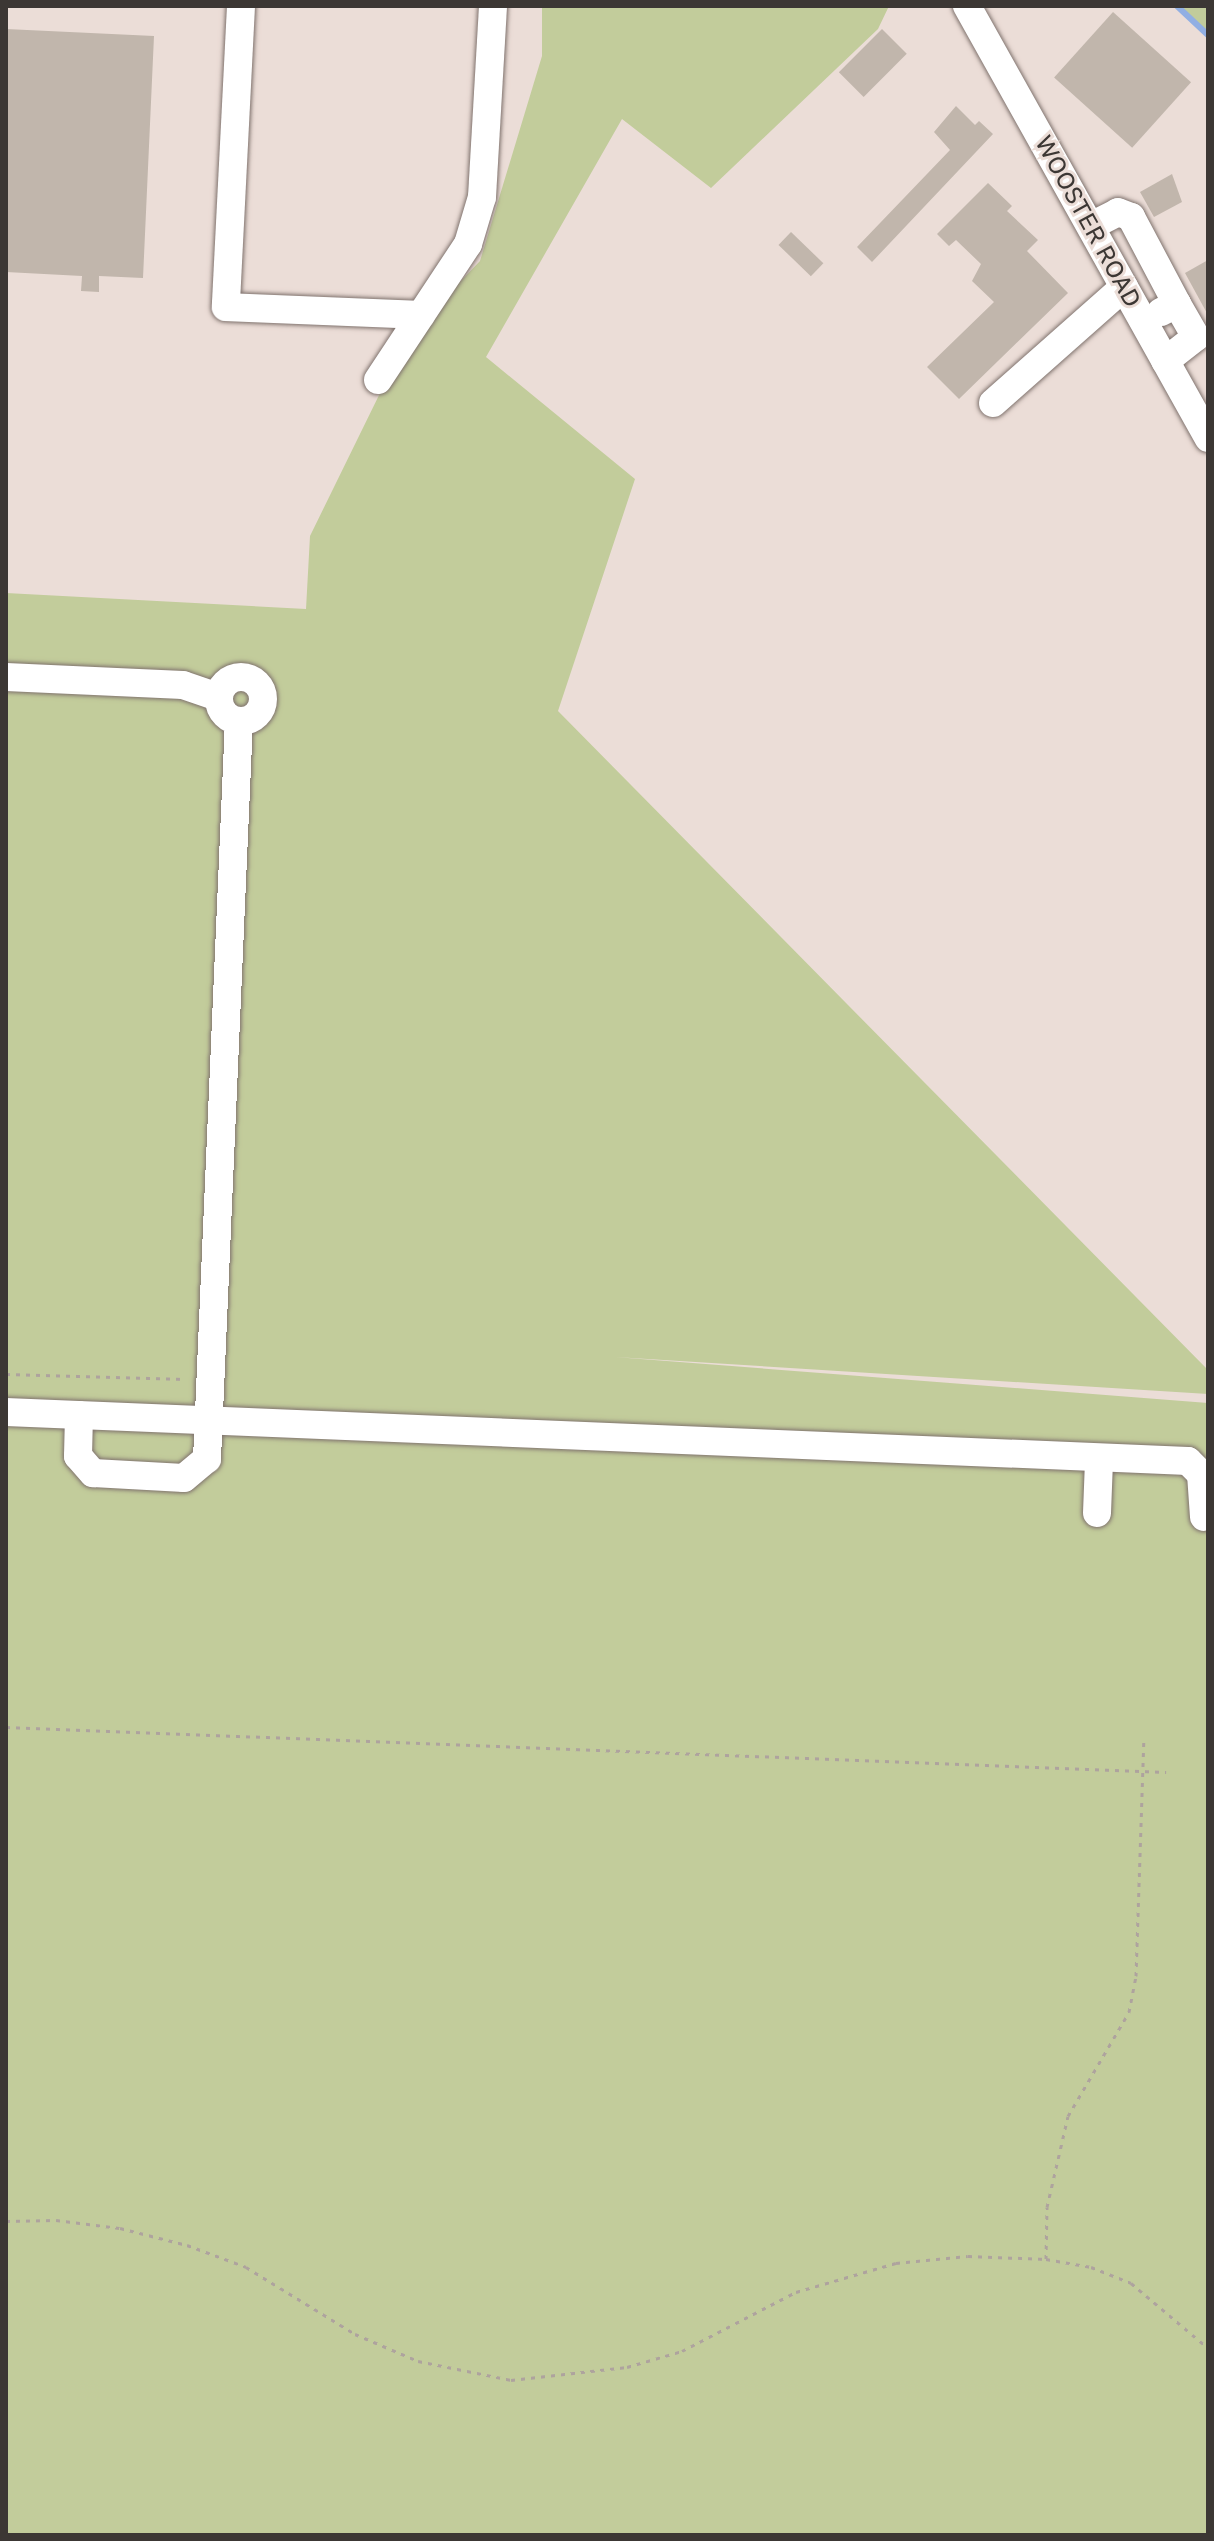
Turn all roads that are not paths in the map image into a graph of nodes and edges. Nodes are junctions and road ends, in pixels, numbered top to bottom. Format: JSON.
{"nodes":[{"id":1,"x":241,"y":6,"type":"edge"},
{"id":2,"x":493,"y":6,"type":"edge"},
{"id":3,"x":967,"y":6,"type":"edge"},
{"id":4,"x":1091,"y":226,"type":"junction"},
{"id":5,"x":1150,"y":253,"type":"junction"},
{"id":6,"x":1129,"y":295,"type":"junction"},
{"id":7,"x":1173,"y":295,"type":"junction"},
{"id":8,"x":421,"y":315,"type":"junction"},
{"id":9,"x":1165,"y":361,"type":"junction"},
{"id":10,"x":378,"y":380,"type":"dead end"},
{"id":11,"x":993,"y":403,"type":"dead end"},
{"id":12,"x":1208,"y":438,"type":"edge"},
{"id":13,"x":6,"y":677,"type":"edge"},
{"id":14,"x":218,"y":697,"type":"junction"},
{"id":15,"x":239,"y":721,"type":"junction"},
{"id":16,"x":6,"y":1412,"type":"edge"},
{"id":17,"x":79,"y":1415,"type":"junction"},
{"id":18,"x":210,"y":1417,"type":"junction"},
{"id":19,"x":1099,"y":1460,"type":"junction"},
{"id":20,"x":1097,"y":1513,"type":"dead end"},
{"id":21,"x":1204,"y":1517,"type":"dead end"}],
"edges":[{"from":1,"to":8,"type":"street"},
{"from":2,"to":8,"type":"street"},
{"from":3,"to":4,"type":"street","name":"WOOSTER ROAD"},
{"from":4,"to":5,"type":"street"},
{"from":4,"to":6,"type":"street","name":"WOOSTER ROAD"},
{"from":5,"to":6,"type":"street"},
{"from":5,"to":7,"type":"street"},
{"from":6,"to":7,"type":"street"},
{"from":6,"to":9,"type":"street","name":"WOOSTER ROAD"},
{"from":6,"to":11,"type":"street"},
{"from":7,"to":9,"type":"street"},
{"from":8,"to":10,"type":"street"},
{"from":9,"to":12,"type":"street","name":"WOOSTER ROAD"},
{"from":13,"to":14,"type":"street"},
{"from":14,"to":15,"type":"street"},
{"from":14,"to":15,"type":"street"},
{"from":15,"to":18,"type":"street"},
{"from":16,"to":17,"type":"street"},
{"from":17,"to":18,"type":"street"},
{"from":17,"to":18,"type":"street"},
{"from":18,"to":19,"type":"street"},
{"from":19,"to":20,"type":"street"},
{"from":19,"to":21,"type":"street"}]}
